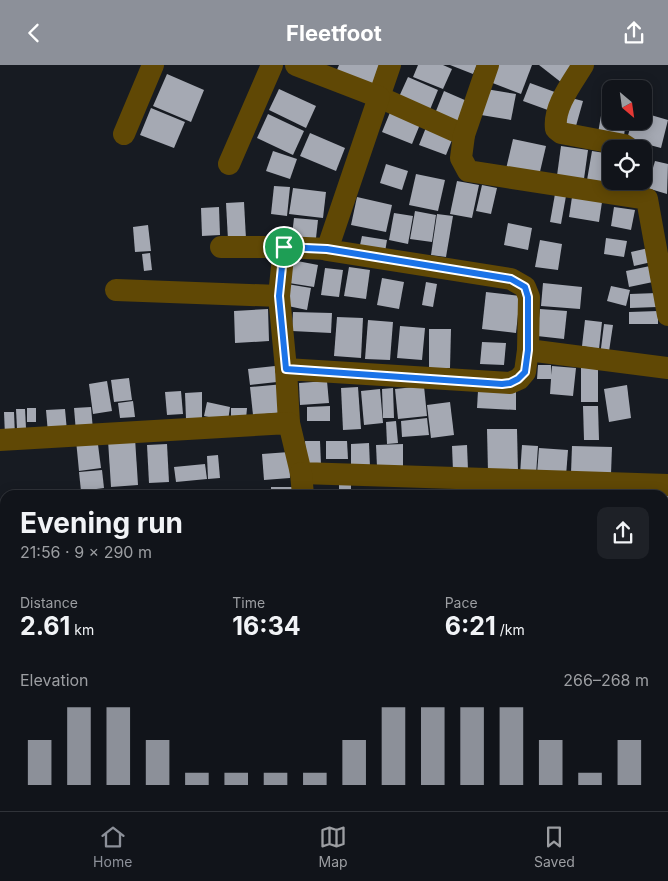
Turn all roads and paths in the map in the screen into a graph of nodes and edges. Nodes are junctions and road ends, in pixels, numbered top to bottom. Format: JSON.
{"nodes":[{"id":1,"x":153,"y":65,"type":"edge"},
{"id":2,"x":272,"y":65,"type":"edge"},
{"id":3,"x":296,"y":65,"type":"edge"},
{"id":4,"x":390,"y":65,"type":"edge"},
{"id":5,"x":488,"y":65,"type":"edge"},
{"id":6,"x":583,"y":65,"type":"edge"},
{"id":7,"x":379,"y":97,"type":"junction"},
{"id":8,"x":124,"y":134,"type":"dead end"},
{"id":9,"x":464,"y":135,"type":"junction"},
{"id":10,"x":602,"y":141,"type":"edge"},
{"id":11,"x":229,"y":164,"type":"dead end"},
{"id":12,"x":602,"y":185,"type":"edge"},
{"id":13,"x":645,"y":190,"type":"edge"},
{"id":14,"x":221,"y":247,"type":"dead end"},
{"id":15,"x":284,"y":247,"type":"junction"},
{"id":16,"x":327,"y":249,"type":"junction"},
{"id":17,"x":116,"y":289,"type":"dead end"},
{"id":18,"x":279,"y":296,"type":"junction"},
{"id":19,"x":668,"y":315,"type":"edge"},
{"id":20,"x":528,"y":350,"type":"junction"},
{"id":21,"x":668,"y":368,"type":"edge"},
{"id":22,"x":286,"y":369,"type":"junction"},
{"id":23,"x":289,"y":423,"type":"junction"},
{"id":24,"x":0,"y":439,"type":"edge"},
{"id":25,"x":302,"y":484,"type":"edge"},
{"id":26,"x":668,"y":485,"type":"edge"}],
"edges":[{"from":1,"to":8,"type":"street"},
{"from":2,"to":11,"type":"street"},
{"from":3,"to":7,"type":"street"},
{"from":4,"to":7,"type":"street"},
{"from":5,"to":9,"type":"street"},
{"from":6,"to":10,"type":"street"},
{"from":7,"to":9,"type":"street"},
{"from":7,"to":16,"type":"street"},
{"from":9,"to":12,"type":"street"},
{"from":13,"to":19,"type":"street"},
{"from":14,"to":15,"type":"street"},
{"from":15,"to":16,"type":"street"},
{"from":15,"to":18,"type":"street"},
{"from":16,"to":20,"type":"street"},
{"from":17,"to":18,"type":"street"},
{"from":18,"to":22,"type":"street"},
{"from":20,"to":21,"type":"street"},
{"from":20,"to":22,"type":"street"},
{"from":22,"to":23,"type":"street"},
{"from":23,"to":24,"type":"street"},
{"from":23,"to":25,"type":"street"},
{"from":25,"to":26,"type":"street"}]}
